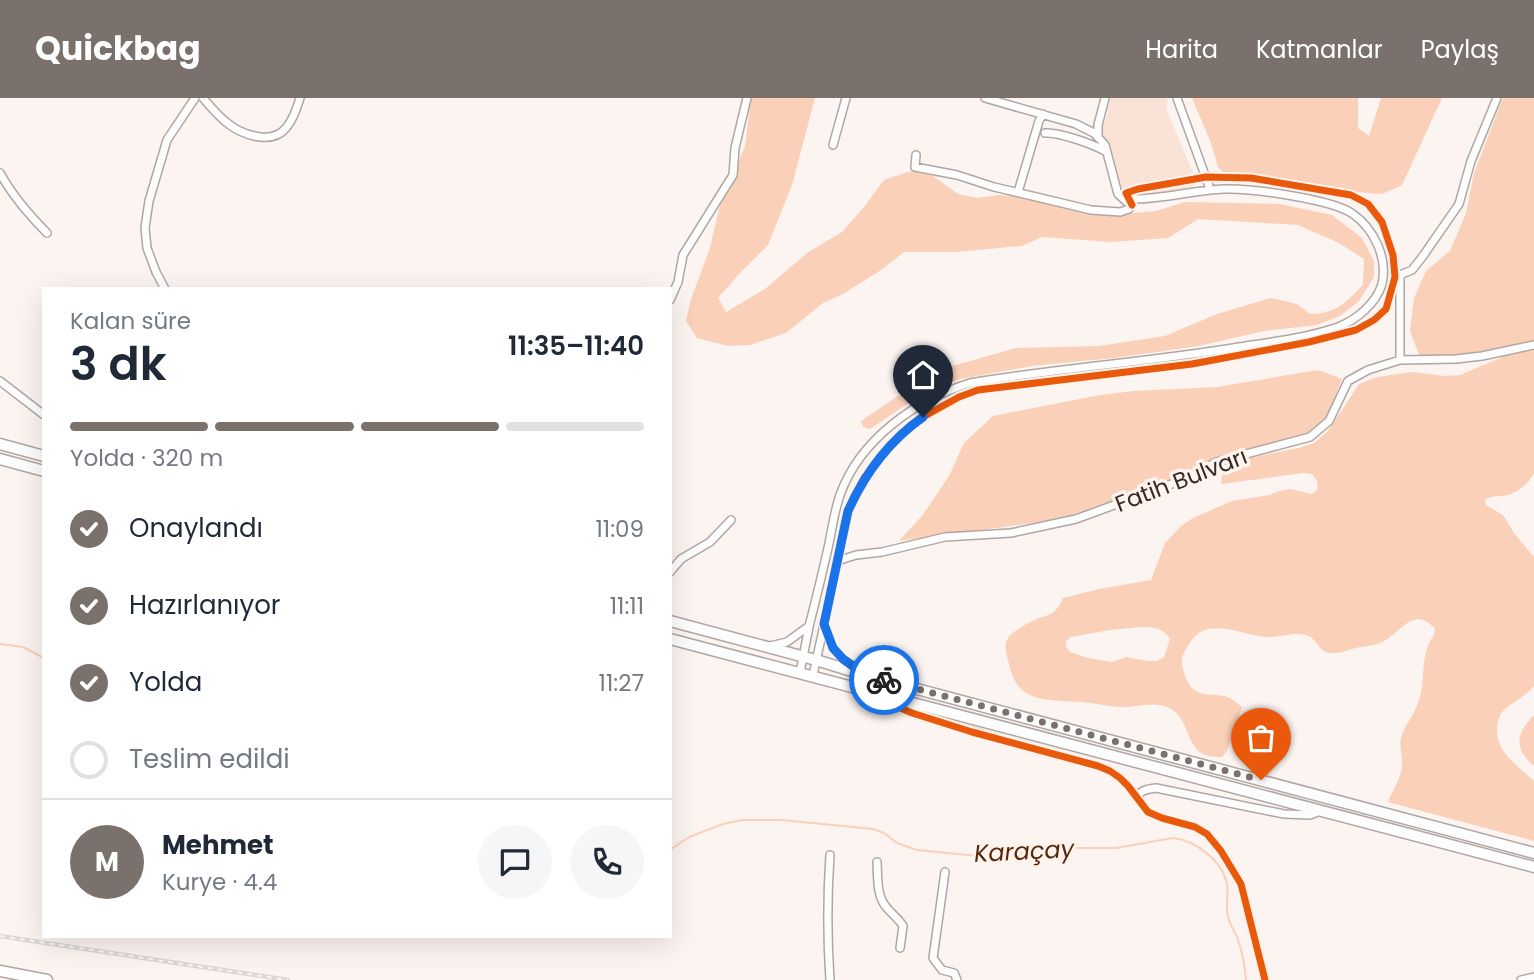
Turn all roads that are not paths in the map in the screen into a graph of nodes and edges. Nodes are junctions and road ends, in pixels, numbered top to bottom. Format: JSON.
{"nodes":[{"id":1,"x":195,"y":98,"type":"edge"},
{"id":2,"x":202,"y":98,"type":"edge"},
{"id":3,"x":300,"y":98,"type":"edge"},
{"id":4,"x":747,"y":98,"type":"edge"},
{"id":5,"x":846,"y":98,"type":"edge"},
{"id":6,"x":985,"y":98,"type":"edge"},
{"id":7,"x":1105,"y":98,"type":"edge"},
{"id":8,"x":1177,"y":98,"type":"edge"},
{"id":9,"x":1497,"y":98,"type":"edge"},
{"id":10,"x":1044,"y":114,"type":"junction"},
{"id":11,"x":1045,"y":134,"type":"dead end"},
{"id":12,"x":1098,"y":137,"type":"junction"},
{"id":13,"x":833,"y":145,"type":"dead end"},
{"id":14,"x":1107,"y":152,"type":"junction"},
{"id":15,"x":916,"y":155,"type":"dead end"},
{"id":16,"x":0,"y":173,"type":"edge"},
{"id":17,"x":1206,"y":177,"type":"junction"},
{"id":18,"x":1208,"y":190,"type":"junction"},
{"id":19,"x":1018,"y":192,"type":"junction"},
{"id":20,"x":1132,"y":205,"type":"junction"},
{"id":21,"x":47,"y":233,"type":"dead end"},
{"id":22,"x":1398,"y":276,"type":"junction"},
{"id":23,"x":164,"y":287,"type":"edge"},
{"id":24,"x":672,"y":296,"type":"edge"},
{"id":25,"x":1534,"y":345,"type":"edge"},
{"id":26,"x":1400,"y":360,"type":"junction"},
{"id":27,"x":0,"y":381,"type":"edge"},
{"id":28,"x":42,"y":413,"type":"edge"},
{"id":29,"x":0,"y":444,"type":"edge"},
{"id":30,"x":42,"y":455,"type":"edge"},
{"id":31,"x":0,"y":459,"type":"edge"},
{"id":32,"x":42,"y":470,"type":"edge"},
{"id":33,"x":731,"y":520,"type":"dead end"},
{"id":34,"x":837,"y":561,"type":"junction"},
{"id":35,"x":672,"y":570,"type":"edge"},
{"id":36,"x":672,"y":622,"type":"edge"},
{"id":37,"x":824,"y":624,"type":"junction"},
{"id":38,"x":809,"y":626,"type":"junction"},
{"id":39,"x":672,"y":640,"type":"edge"},
{"id":40,"x":767,"y":647,"type":"junction"},
{"id":41,"x":803,"y":657,"type":"junction"},
{"id":42,"x":817,"y":660,"type":"junction"},
{"id":43,"x":800,"y":672,"type":"junction"},
{"id":44,"x":813,"y":676,"type":"junction"},
{"id":45,"x":867,"y":676,"type":"junction"},
{"id":46,"x":878,"y":693,"type":"junction"},
{"id":47,"x":1136,"y":797,"type":"junction"},
{"id":48,"x":1320,"y":811,"type":"junction"},
{"id":49,"x":1534,"y":853,"type":"edge"},
{"id":50,"x":830,"y":855,"type":"dead end"},
{"id":51,"x":877,"y":862,"type":"dead end"},
{"id":52,"x":1534,"y":867,"type":"edge"},
{"id":53,"x":945,"y":872,"type":"dead end"},
{"id":54,"x":900,"y":948,"type":"dead end"},
{"id":55,"x":0,"y":971,"type":"edge"},
{"id":56,"x":1534,"y":977,"type":"edge"},
{"id":57,"x":0,"y":978,"type":"edge"},
{"id":58,"x":13,"y":980,"type":"edge"},
{"id":59,"x":47,"y":980,"type":"edge"},
{"id":60,"x":830,"y":980,"type":"edge"},
{"id":61,"x":957,"y":980,"type":"edge"},
{"id":62,"x":1265,"y":980,"type":"edge"},
{"id":63,"x":1521,"y":980,"type":"edge"}],
"edges":[{"from":1,"to":23,"type":"street"},
{"from":2,"to":3,"type":"street"},
{"from":4,"to":24,"type":"street"},
{"from":5,"to":13,"type":"street"},
{"from":6,"to":10,"type":"street"},
{"from":7,"to":12,"type":"street"},
{"from":8,"to":17,"type":"street"},
{"from":9,"to":22,"type":"street"},
{"from":10,"to":12,"type":"street"},
{"from":10,"to":19,"type":"street"},
{"from":11,"to":14,"type":"street"},
{"from":12,"to":14,"type":"street"},
{"from":14,"to":20,"type":"street"},
{"from":15,"to":19,"type":"street"},
{"from":16,"to":21,"type":"street"},
{"from":17,"to":18,"type":"street"},
{"from":17,"to":20,"type":"street"},
{"from":17,"to":22,"type":"street"},
{"from":18,"to":20,"type":"street"},
{"from":18,"to":38,"type":"street"},
{"from":19,"to":20,"type":"street"},
{"from":22,"to":26,"type":"street"},
{"from":22,"to":34,"type":"street"},
{"from":25,"to":26,"type":"street","name":"Fatih Bulvarı"},
{"from":26,"to":34,"type":"street","name":"Fatih Bulvarı"},
{"from":27,"to":28,"type":"street"},
{"from":29,"to":30,"type":"highway"},
{"from":31,"to":32,"type":"highway"},
{"from":33,"to":35,"type":"street"},
{"from":34,"to":37,"type":"street"},
{"from":36,"to":40,"type":"highway"},
{"from":37,"to":42,"type":"street"},
{"from":37,"to":45,"type":"street"},
{"from":38,"to":40,"type":"street"},
{"from":38,"to":41,"type":"street"},
{"from":39,"to":43,"type":"highway"},
{"from":40,"to":41,"type":"highway"},
{"from":41,"to":42,"type":"highway"},
{"from":41,"to":43,"type":"street"},
{"from":42,"to":44,"type":"street"},
{"from":42,"to":45,"type":"highway"},
{"from":43,"to":44,"type":"highway"},
{"from":44,"to":46,"type":"highway"},
{"from":45,"to":49,"type":"highway"},
{"from":46,"to":47,"type":"street"},
{"from":46,"to":48,"type":"highway"},
{"from":47,"to":48,"type":"street"},
{"from":47,"to":62,"type":"street"},
{"from":48,"to":52,"type":"highway"},
{"from":50,"to":60,"type":"street"},
{"from":51,"to":54,"type":"street"},
{"from":53,"to":61,"type":"street"},
{"from":55,"to":59,"type":"highway"},
{"from":56,"to":63,"type":"street"},
{"from":57,"to":58,"type":"highway"}]}
